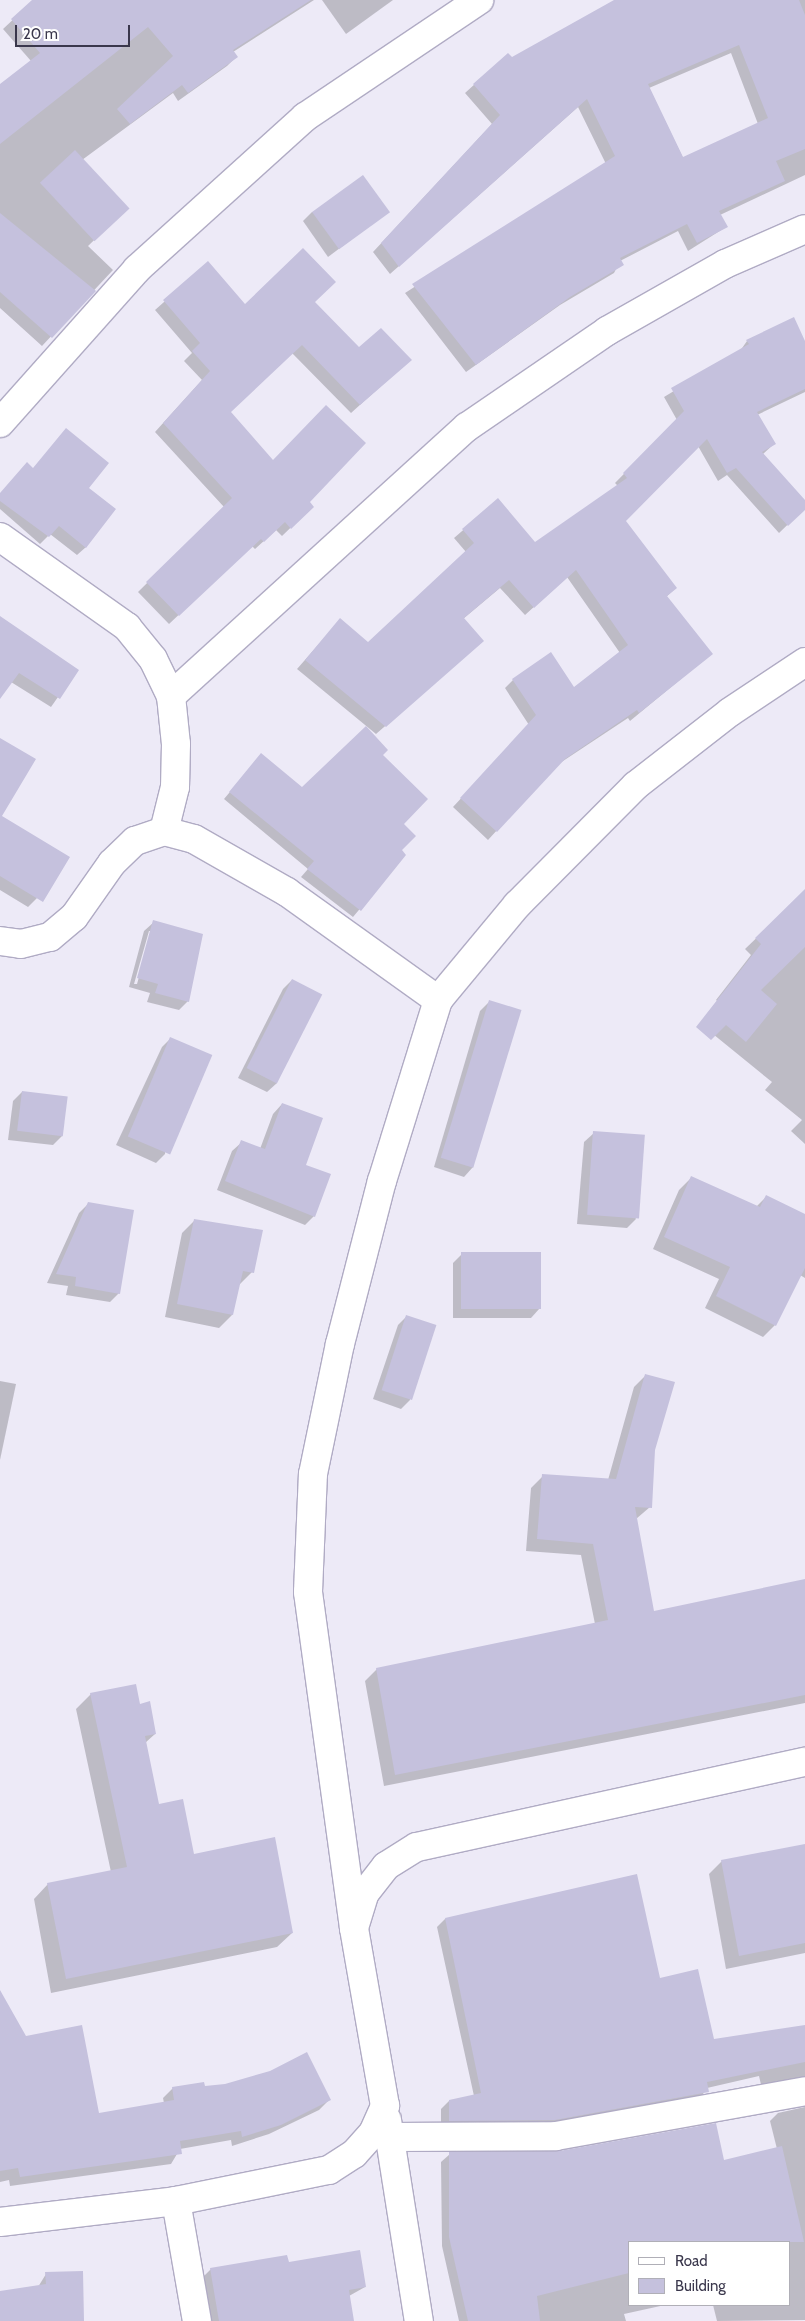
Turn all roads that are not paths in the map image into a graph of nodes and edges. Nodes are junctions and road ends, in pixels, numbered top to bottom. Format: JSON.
{"nodes":[{"id":1,"x":480,"y":0,"type":"edge"},
{"id":2,"x":805,"y":229,"type":"edge"},
{"id":3,"x":0,"y":423,"type":"edge"},
{"id":4,"x":0,"y":537,"type":"edge"},
{"id":5,"x":805,"y":662,"type":"edge"},
{"id":6,"x":171,"y":696,"type":"junction"},
{"id":7,"x":164,"y":831,"type":"junction"},
{"id":8,"x":0,"y":941,"type":"edge"},
{"id":9,"x":438,"y":1000,"type":"junction"},
{"id":10,"x":805,"y":1762,"type":"edge"},
{"id":11,"x":354,"y":1928,"type":"junction"},
{"id":12,"x":805,"y":2091,"type":"edge"},
{"id":13,"x":384,"y":2106,"type":"junction"},
{"id":14,"x":390,"y":2137,"type":"junction"},
{"id":15,"x":176,"y":2201,"type":"junction"},
{"id":16,"x":0,"y":2222,"type":"edge"},
{"id":17,"x":197,"y":2321,"type":"edge"},
{"id":18,"x":419,"y":2321,"type":"edge"}],
"edges":[{"from":1,"to":3,"type":"street"},
{"from":2,"to":6,"type":"street"},
{"from":4,"to":6,"type":"street"},
{"from":5,"to":9,"type":"street"},
{"from":6,"to":7,"type":"street"},
{"from":7,"to":8,"type":"street"},
{"from":7,"to":9,"type":"street"},
{"from":9,"to":11,"type":"street"},
{"from":10,"to":11,"type":"street"},
{"from":11,"to":13,"type":"street"},
{"from":12,"to":14,"type":"street"},
{"from":13,"to":14,"type":"street"},
{"from":13,"to":15,"type":"street"},
{"from":14,"to":18,"type":"street"},
{"from":15,"to":16,"type":"street"},
{"from":15,"to":17,"type":"street"}]}
